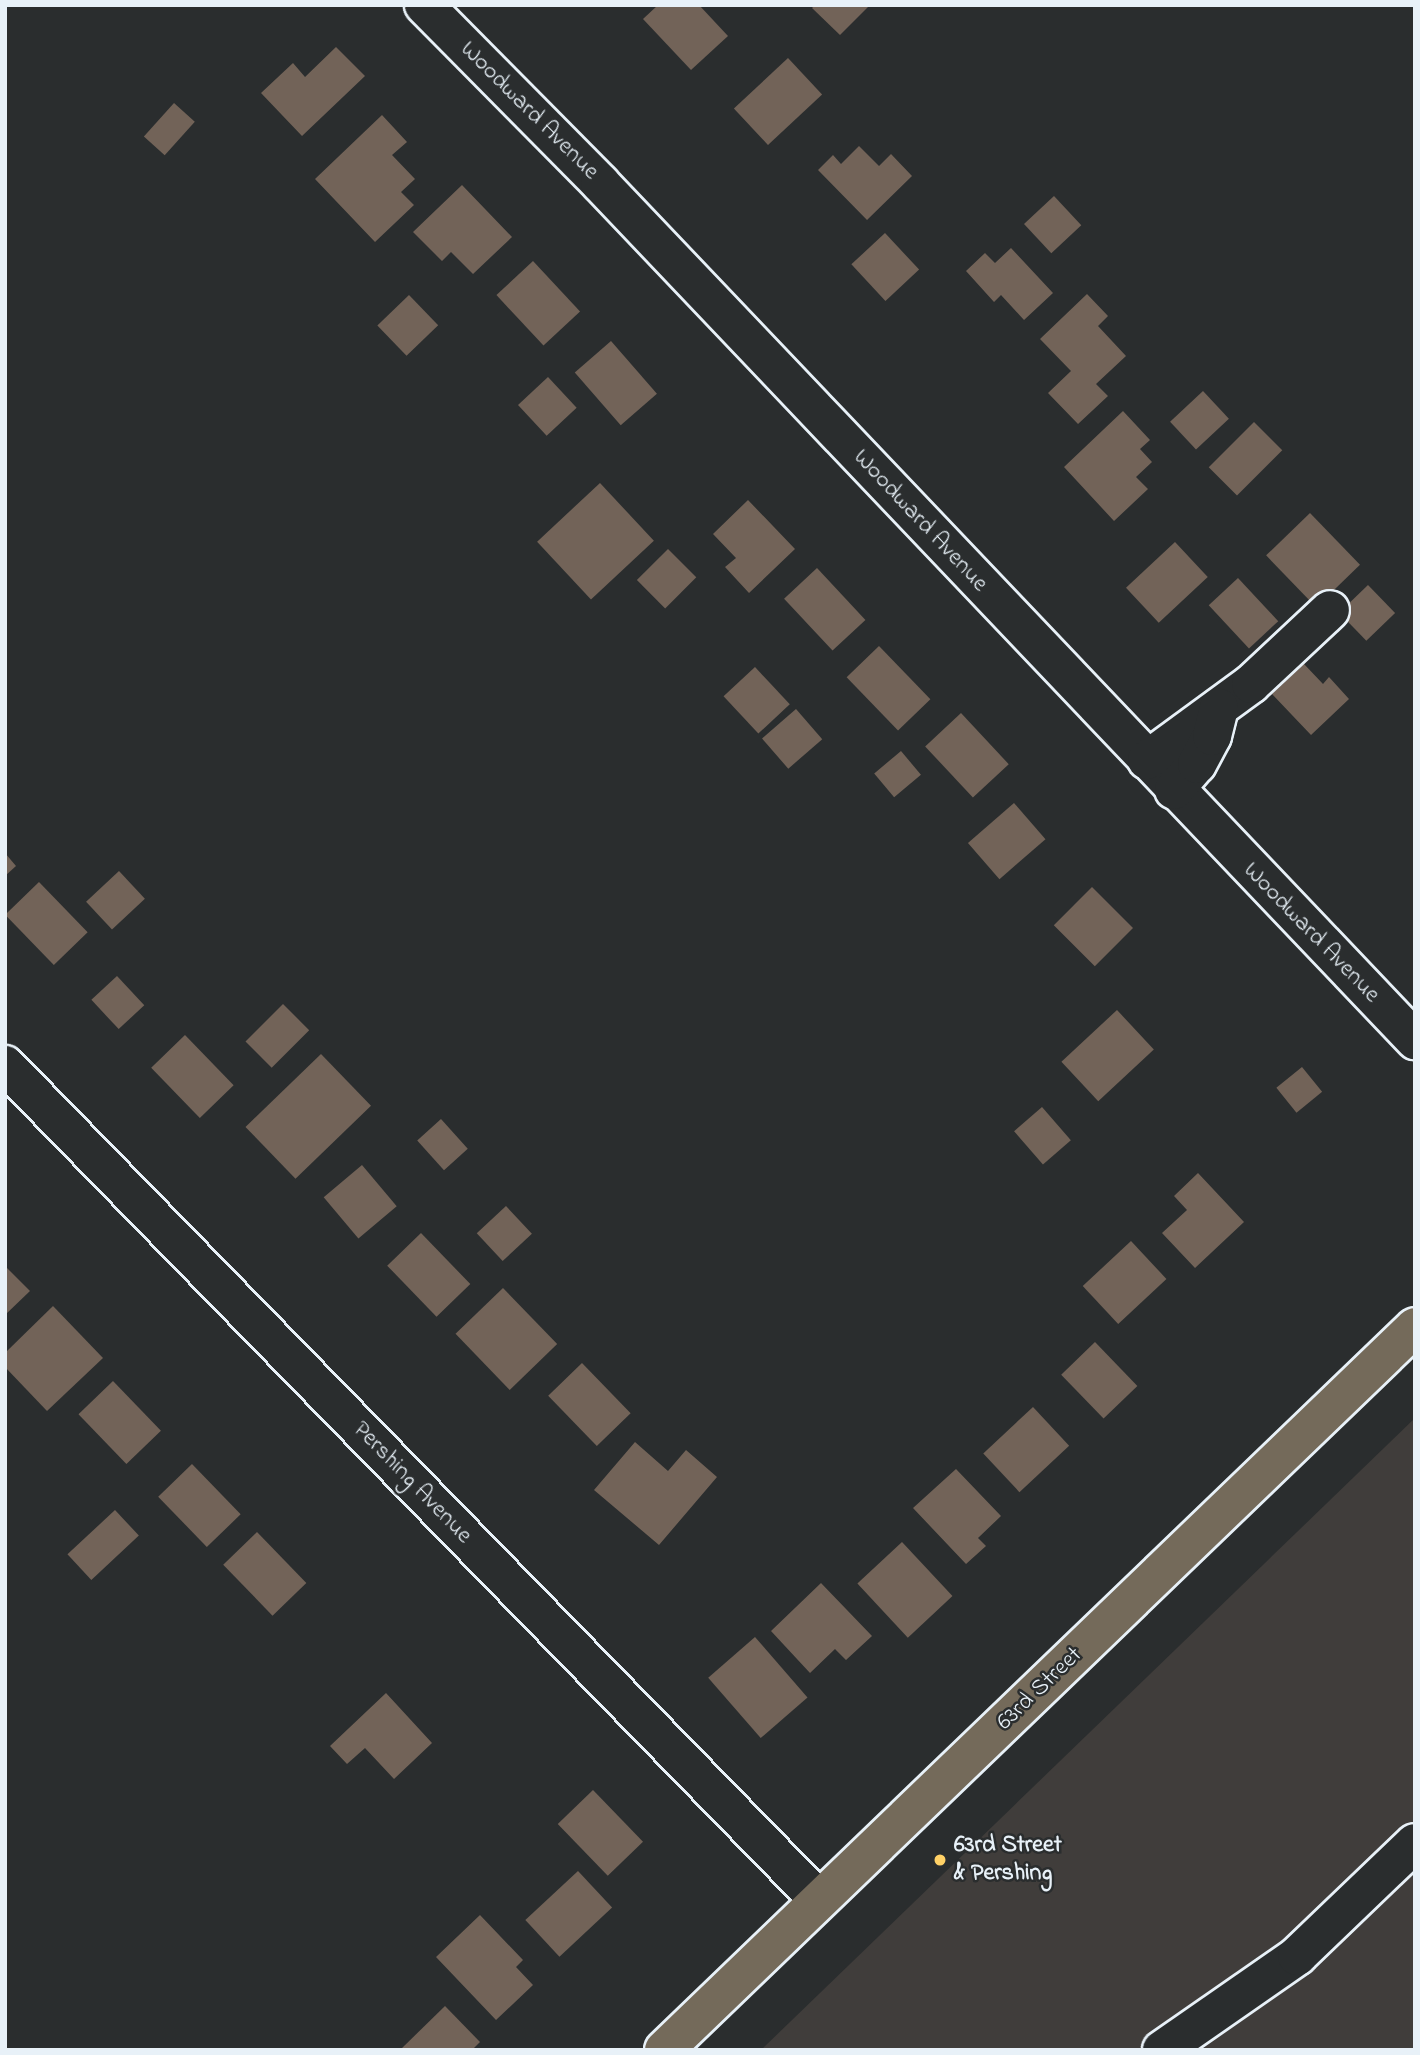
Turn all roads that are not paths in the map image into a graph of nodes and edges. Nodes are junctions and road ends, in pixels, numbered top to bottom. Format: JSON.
{"nodes":[{"id":1,"x":424,"y":5,"type":"edge"},
{"id":2,"x":1330,"y":610,"type":"dead end"},
{"id":3,"x":1219,"y":708,"type":"junction"},
{"id":4,"x":1147,"y":761,"type":"junction"},
{"id":5,"x":1174,"y":789,"type":"junction"},
{"id":6,"x":1415,"y":1040,"type":"edge"},
{"id":7,"x":5,"y":1065,"type":"edge"},
{"id":8,"x":1415,"y":1326,"type":"edge"},
{"id":9,"x":1415,"y":1843,"type":"edge"},
{"id":10,"x":819,"y":1900,"type":"junction"},
{"id":11,"x":664,"y":2050,"type":"edge"},
{"id":12,"x":1161,"y":2050,"type":"edge"}],
"edges":[{"from":1,"to":4,"type":"street","name":"Woodward Avenue"},
{"from":2,"to":3,"type":"street"},
{"from":3,"to":4,"type":"street"},
{"from":3,"to":5,"type":"street"},
{"from":4,"to":5,"type":"street","name":"Woodward Avenue"},
{"from":5,"to":6,"type":"street","name":"Woodward Avenue"},
{"from":7,"to":10,"type":"street","name":"Pershing Avenue"},
{"from":8,"to":10,"type":"main road","name":"63rd Street"},
{"from":9,"to":12,"type":"street"},
{"from":10,"to":11,"type":"main road","name":"63rd Street"}]}
